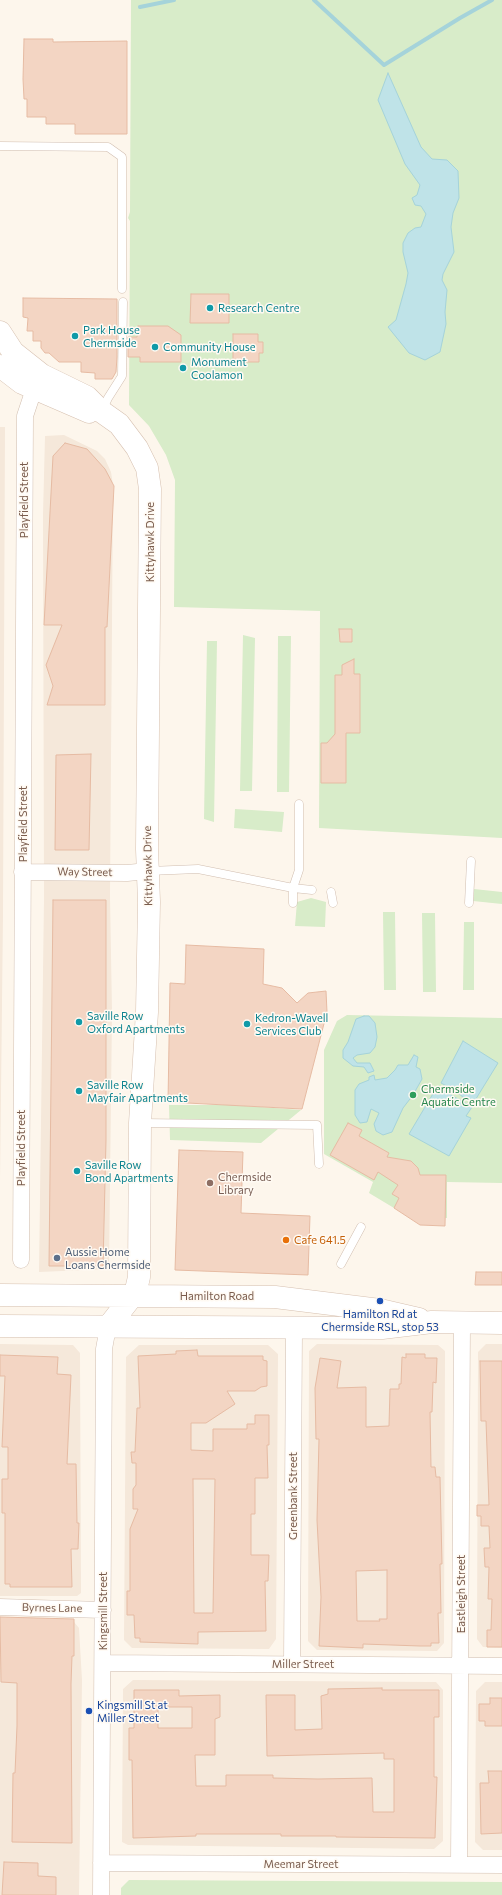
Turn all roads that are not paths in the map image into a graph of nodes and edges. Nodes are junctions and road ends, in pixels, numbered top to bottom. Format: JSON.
{"nodes":[{"id":1,"x":0,"y":146,"type":"edge"},
{"id":2,"x":122,"y":289,"type":"dead end"},
{"id":3,"x":123,"y":302,"type":"dead end"},
{"id":4,"x":0,"y":332,"type":"edge"},
{"id":5,"x":0,"y":366,"type":"edge"},
{"id":6,"x":34,"y":389,"type":"junction"},
{"id":7,"x":102,"y":412,"type":"junction"},
{"id":8,"x":299,"y":804,"type":"dead end"},
{"id":9,"x":471,"y":861,"type":"dead end"},
{"id":10,"x":148,"y":871,"type":"junction"},
{"id":11,"x":22,"y":872,"type":"junction"},
{"id":12,"x":293,"y":888,"type":"junction"},
{"id":13,"x":312,"y":890,"type":"dead end"},
{"id":14,"x":331,"y":892,"type":"dead end"},
{"id":15,"x":293,"y":903,"type":"dead end"},
{"id":16,"x":333,"y":903,"type":"dead end"},
{"id":17,"x":469,"y":903,"type":"dead end"},
{"id":18,"x":140,"y":1123,"type":"junction"},
{"id":19,"x":319,"y":1164,"type":"dead end"},
{"id":20,"x":361,"y":1227,"type":"dead end"},
{"id":21,"x":20,"y":1260,"type":"dead end"},
{"id":22,"x":341,"y":1264,"type":"dead end"},
{"id":23,"x":0,"y":1295,"type":"edge"},
{"id":24,"x":133,"y":1295,"type":"junction"},
{"id":25,"x":432,"y":1322,"type":"junction"},
{"id":26,"x":462,"y":1323,"type":"junction"},
{"id":27,"x":502,"y":1323,"type":"edge"},
{"id":28,"x":0,"y":1326,"type":"edge"},
{"id":29,"x":108,"y":1327,"type":"junction"},
{"id":30,"x":294,"y":1329,"type":"junction"},
{"id":31,"x":0,"y":1607,"type":"edge"},
{"id":32,"x":103,"y":1610,"type":"junction"},
{"id":33,"x":103,"y":1663,"type":"junction"},
{"id":34,"x":292,"y":1664,"type":"junction"},
{"id":35,"x":461,"y":1666,"type":"junction"},
{"id":36,"x":502,"y":1666,"type":"edge"},
{"id":37,"x":101,"y":1863,"type":"junction"},
{"id":38,"x":459,"y":1865,"type":"junction"},
{"id":39,"x":502,"y":1865,"type":"edge"},
{"id":40,"x":101,"y":1895,"type":"edge"}],
"edges":[{"from":1,"to":2,"type":"lane"},
{"from":3,"to":7,"type":"lane"},
{"from":4,"to":7,"type":"street","name":"Kittyhawk Drive"},
{"from":5,"to":6,"type":"street"},
{"from":6,"to":7,"type":"street"},
{"from":6,"to":11,"type":"street","name":"Playfield Street"},
{"from":7,"to":10,"type":"street","name":"Kittyhawk Drive"},
{"from":8,"to":12,"type":"lane"},
{"from":9,"to":17,"type":"lane"},
{"from":10,"to":11,"type":"street","name":"Way Street"},
{"from":10,"to":12,"type":"lane"},
{"from":10,"to":18,"type":"street","name":"Kittyhawk Drive"},
{"from":11,"to":21,"type":"street","name":"Playfield Street"},
{"from":12,"to":13,"type":"lane"},
{"from":12,"to":15,"type":"lane"},
{"from":14,"to":16,"type":"lane"},
{"from":18,"to":19,"type":"lane"},
{"from":18,"to":24,"type":"street","name":"Kittyhawk Drive"},
{"from":20,"to":22,"type":"lane"},
{"from":23,"to":24,"type":"street","name":"Hamilton Road"},
{"from":24,"to":25,"type":"street","name":"Hamilton Road"},
{"from":24,"to":29,"type":"street","name":"Kittyhawk Drive"},
{"from":25,"to":26,"type":"street","name":"Hamilton Road"},
{"from":25,"to":30,"type":"street","name":"Hamilton Road"},
{"from":26,"to":27,"type":"street","name":"Hamilton Road"},
{"from":26,"to":35,"type":"street","name":"Eastleigh Street"},
{"from":28,"to":29,"type":"street","name":"Hamilton Road"},
{"from":29,"to":30,"type":"street","name":"Hamilton Road"},
{"from":29,"to":32,"type":"street","name":"Kingsmill Street"},
{"from":30,"to":34,"type":"street","name":"Greenbank Street"},
{"from":31,"to":32,"type":"street","name":"Byrnes Lane"},
{"from":32,"to":33,"type":"street","name":"Kingsmill Street"},
{"from":33,"to":34,"type":"street","name":"Miller Street"},
{"from":33,"to":37,"type":"street","name":"Kingsmill Street"},
{"from":34,"to":35,"type":"street","name":"Miller Street"},
{"from":35,"to":36,"type":"street","name":"Miller Street"},
{"from":35,"to":38,"type":"street","name":"Eastleigh Street"},
{"from":37,"to":38,"type":"street","name":"Meemar Street"},
{"from":37,"to":40,"type":"street","name":"Kingsmill Street"},
{"from":38,"to":39,"type":"street","name":"Meemar Street"}]}
